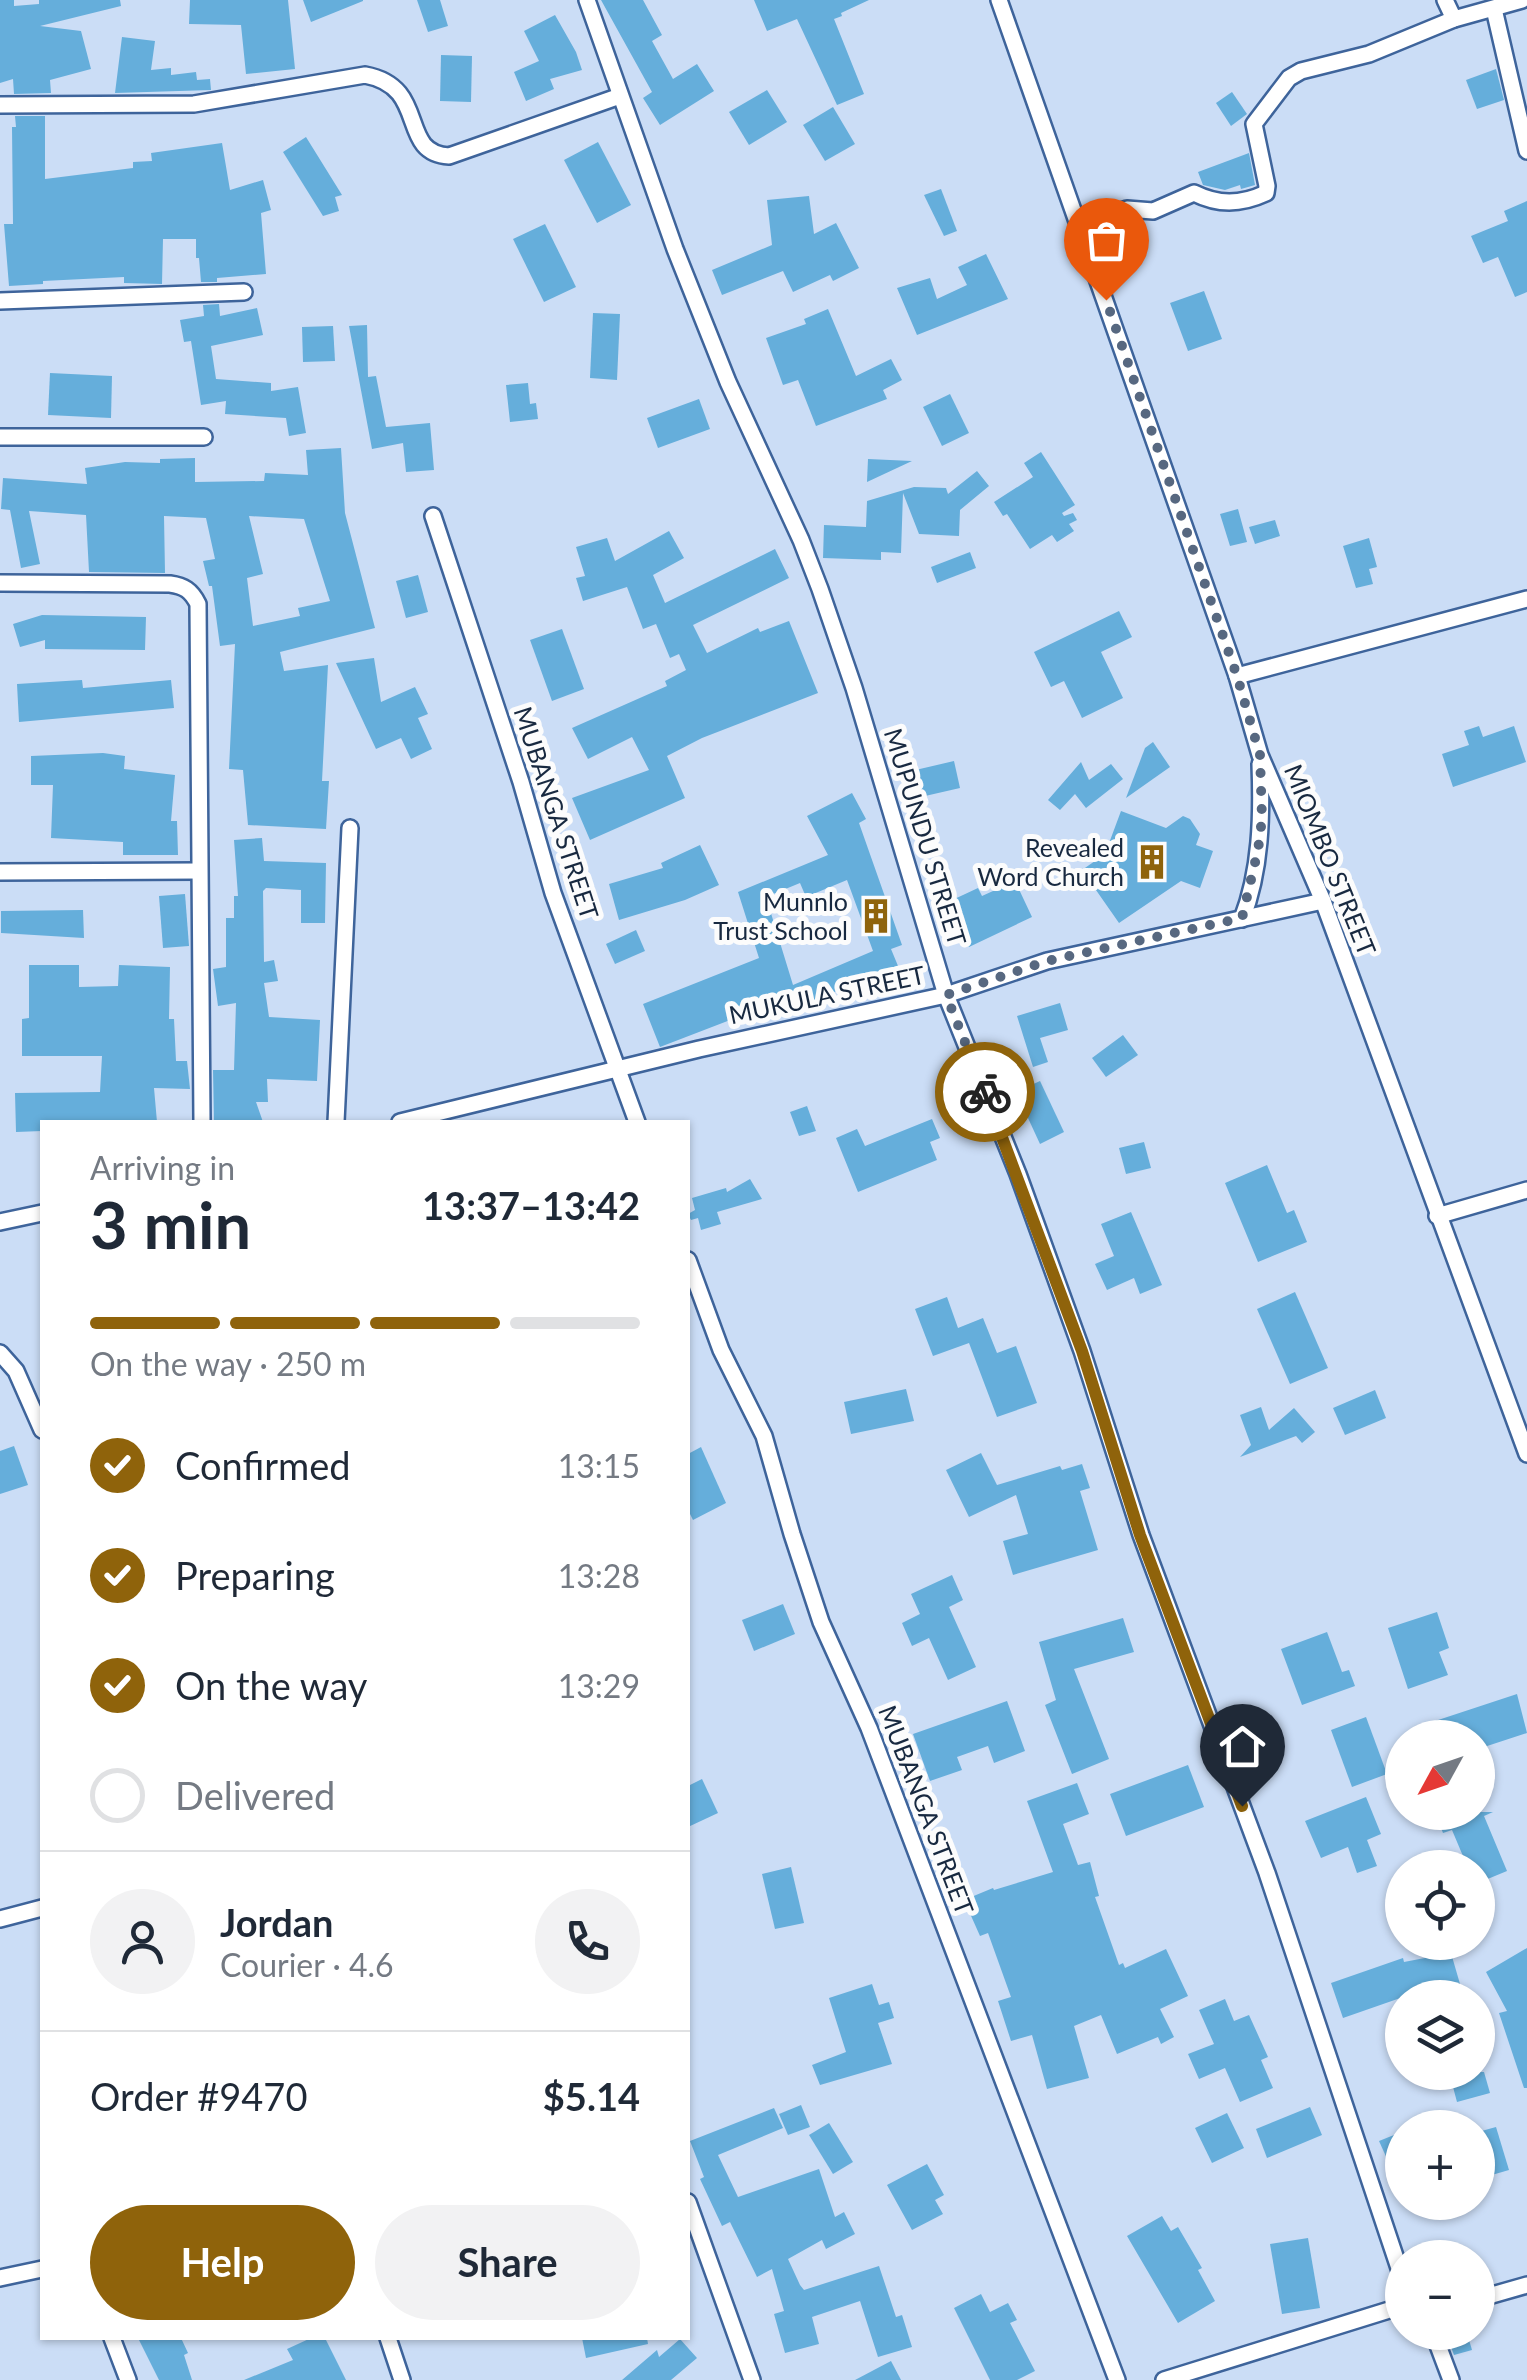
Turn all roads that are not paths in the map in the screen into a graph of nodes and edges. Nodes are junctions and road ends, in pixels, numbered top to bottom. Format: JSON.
{"nodes":[{"id":1,"x":587,"y":0,"type":"edge"},
{"id":2,"x":998,"y":0,"type":"edge"},
{"id":3,"x":1445,"y":0,"type":"edge"},
{"id":4,"x":1522,"y":0,"type":"edge"},
{"id":5,"x":1494,"y":9,"type":"junction"},
{"id":6,"x":1454,"y":19,"type":"junction"},
{"id":7,"x":620,"y":96,"type":"junction"},
{"id":8,"x":0,"y":105,"type":"edge"},
{"id":9,"x":0,"y":116,"type":"edge"},
{"id":10,"x":1527,"y":151,"type":"edge"},
{"id":11,"x":1079,"y":225,"type":"junction"},
{"id":12,"x":244,"y":292,"type":"dead end"},
{"id":13,"x":0,"y":301,"type":"edge"},
{"id":14,"x":204,"y":437,"type":"dead end"},
{"id":15,"x":0,"y":438,"type":"edge"},
{"id":16,"x":433,"y":516,"type":"dead end"},
{"id":17,"x":0,"y":582,"type":"edge"},
{"id":18,"x":1527,"y":599,"type":"edge"},
{"id":19,"x":1237,"y":676,"type":"junction"},
{"id":20,"x":1260,"y":755,"type":"junction"},
{"id":21,"x":350,"y":828,"type":"dead end"},
{"id":22,"x":0,"y":872,"type":"edge"},
{"id":23,"x":198,"y":872,"type":"junction"},
{"id":24,"x":1323,"y":901,"type":"junction"},
{"id":25,"x":1242,"y":918,"type":"junction"},
{"id":26,"x":946,"y":995,"type":"junction"},
{"id":27,"x":618,"y":1070,"type":"junction"},
{"id":28,"x":202,"y":1120,"type":"edge"},
{"id":29,"x":336,"y":1120,"type":"edge"},
{"id":30,"x":407,"y":1120,"type":"edge"},
{"id":31,"x":636,"y":1120,"type":"edge"},
{"id":32,"x":1527,"y":1190,"type":"edge"},
{"id":33,"x":40,"y":1212,"type":"edge"},
{"id":34,"x":1437,"y":1216,"type":"junction"},
{"id":35,"x":0,"y":1222,"type":"edge"},
{"id":36,"x":690,"y":1265,"type":"edge"},
{"id":37,"x":0,"y":1353,"type":"edge"},
{"id":38,"x":40,"y":1425,"type":"edge"},
{"id":39,"x":1527,"y":1454,"type":"edge"},
{"id":40,"x":40,"y":1909,"type":"edge"},
{"id":41,"x":0,"y":1919,"type":"edge"},
{"id":42,"x":690,"y":2208,"type":"edge"},
{"id":43,"x":1389,"y":2240,"type":"edge"},
{"id":44,"x":40,"y":2269,"type":"edge"},
{"id":45,"x":0,"y":2278,"type":"edge"},
{"id":46,"x":1527,"y":2285,"type":"edge"},
{"id":47,"x":1495,"y":2295,"type":"edge"},
{"id":48,"x":1385,"y":2311,"type":"edge"},
{"id":49,"x":113,"y":2340,"type":"edge"},
{"id":50,"x":389,"y":2340,"type":"edge"},
{"id":51,"x":1440,"y":2350,"type":"edge"},
{"id":52,"x":128,"y":2380,"type":"edge"},
{"id":53,"x":402,"y":2380,"type":"edge"},
{"id":54,"x":752,"y":2380,"type":"edge"},
{"id":55,"x":1117,"y":2380,"type":"edge"},
{"id":56,"x":1164,"y":2380,"type":"edge"},
{"id":57,"x":1451,"y":2380,"type":"edge"}],
"edges":[{"from":1,"to":7,"type":"street","name":"MUPUNDU STREET"},
{"from":2,"to":11,"type":"street","name":"MIOMBO STREET"},
{"from":3,"to":6,"type":"street"},
{"from":4,"to":5,"type":"street"},
{"from":5,"to":6,"type":"street"},
{"from":5,"to":10,"type":"street"},
{"from":6,"to":11,"type":"street"},
{"from":7,"to":8,"type":"street"},
{"from":7,"to":26,"type":"street","name":"MUPUNDU STREET"},
{"from":8,"to":9,"type":"street"},
{"from":11,"to":19,"type":"street","name":"MIOMBO STREET"},
{"from":12,"to":13,"type":"street"},
{"from":14,"to":15,"type":"street"},
{"from":16,"to":27,"type":"street","name":"MUBANGA STREET"},
{"from":17,"to":23,"type":"street"},
{"from":18,"to":19,"type":"street"},
{"from":19,"to":20,"type":"street","name":"MIOMBO STREET"},
{"from":20,"to":24,"type":"street","name":"MIOMBO STREET"},
{"from":20,"to":25,"type":"street"},
{"from":21,"to":29,"type":"street"},
{"from":22,"to":23,"type":"street"},
{"from":23,"to":28,"type":"street"},
{"from":24,"to":25,"type":"street","name":"MUKULA STREET"},
{"from":24,"to":34,"type":"street","name":"MIOMBO STREET"},
{"from":25,"to":26,"type":"street","name":"MUKULA STREET"},
{"from":26,"to":27,"type":"street","name":"MUKULA STREET"},
{"from":26,"to":43,"type":"street","name":"MUPUNDU STREET"},
{"from":27,"to":30,"type":"street","name":"MUKULA STREET"},
{"from":27,"to":31,"type":"street","name":"MUBANGA STREET"},
{"from":32,"to":34,"type":"street"},
{"from":33,"to":35,"type":"street"},
{"from":34,"to":39,"type":"street","name":"MIOMBO STREET"},
{"from":36,"to":55,"type":"street","name":"MUBANGA STREET"},
{"from":37,"to":38,"type":"street"},
{"from":40,"to":41,"type":"street"},
{"from":42,"to":54,"type":"street"},
{"from":44,"to":45,"type":"street"},
{"from":46,"to":47,"type":"street"},
{"from":48,"to":56,"type":"street"},
{"from":49,"to":52,"type":"street"},
{"from":50,"to":53,"type":"street"},
{"from":51,"to":57,"type":"street"}]}
